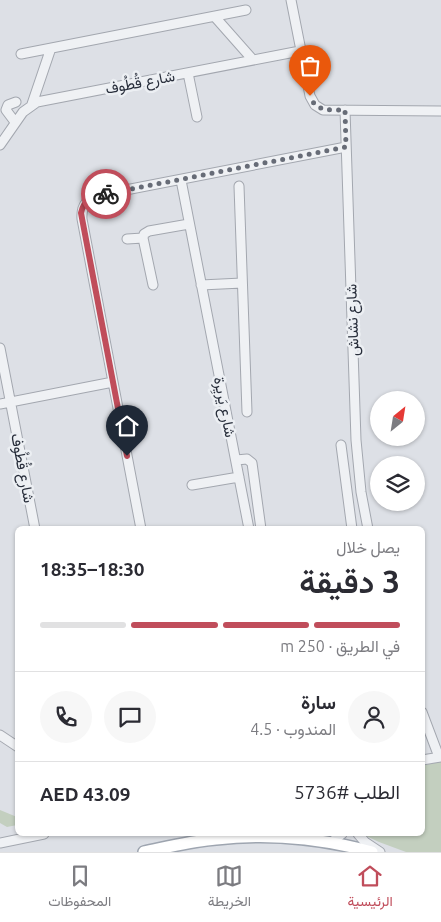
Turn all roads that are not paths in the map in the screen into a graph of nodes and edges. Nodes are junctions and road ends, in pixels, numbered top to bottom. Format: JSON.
{"nodes":[{"id":1,"x":291,"y":0,"type":"edge"},
{"id":2,"x":246,"y":10,"type":"dead end"},
{"id":3,"x":215,"y":16,"type":"junction"},
{"id":4,"x":51,"y":48,"type":"junction"},
{"id":5,"x":300,"y":51,"type":"junction"},
{"id":6,"x":21,"y":54,"type":"dead end"},
{"id":7,"x":253,"y":60,"type":"junction"},
{"id":8,"x":188,"y":72,"type":"junction"},
{"id":9,"x":16,"y":102,"type":"dead end"},
{"id":10,"x":32,"y":104,"type":"junction"},
{"id":11,"x":345,"y":110,"type":"junction"},
{"id":12,"x":441,"y":110,"type":"edge"},
{"id":13,"x":197,"y":117,"type":"dead end"},
{"id":14,"x":16,"y":122,"type":"junction"},
{"id":15,"x":0,"y":145,"type":"edge"},
{"id":16,"x":346,"y":147,"type":"junction"},
{"id":17,"x":181,"y":180,"type":"junction"},
{"id":18,"x":239,"y":186,"type":"dead end"},
{"id":19,"x":189,"y":224,"type":"junction"},
{"id":20,"x":144,"y":238,"type":"junction"},
{"id":21,"x":127,"y":240,"type":"dead end"},
{"id":22,"x":242,"y":283,"type":"junction"},
{"id":23,"x":153,"y":285,"type":"dead end"},
{"id":24,"x":201,"y":285,"type":"junction"},
{"id":25,"x":0,"y":348,"type":"edge"},
{"id":26,"x":113,"y":382,"type":"junction"},
{"id":27,"x":10,"y":402,"type":"junction"},
{"id":28,"x":0,"y":404,"type":"edge"},
{"id":29,"x":247,"y":412,"type":"dead end"},
{"id":30,"x":341,"y":445,"type":"dead end"},
{"id":31,"x":236,"y":460,"type":"junction"},
{"id":32,"x":239,"y":477,"type":"junction"},
{"id":33,"x":192,"y":485,"type":"dead end"},
{"id":34,"x":361,"y":492,"type":"junction"},
{"id":35,"x":348,"y":494,"type":"junction"},
{"id":36,"x":247,"y":519,"type":"junction"},
{"id":37,"x":260,"y":524,"type":"edge"},
{"id":38,"x":34,"y":526,"type":"edge"},
{"id":39,"x":140,"y":526,"type":"edge"},
{"id":40,"x":248,"y":526,"type":"edge"},
{"id":41,"x":352,"y":526,"type":"edge"},
{"id":42,"x":367,"y":526,"type":"edge"},
{"id":43,"x":425,"y":720,"type":"edge"},
{"id":44,"x":0,"y":735,"type":"edge"},
{"id":45,"x":15,"y":745,"type":"edge"},
{"id":46,"x":440,"y":757,"type":"edge"},
{"id":47,"x":425,"y":760,"type":"edge"},
{"id":48,"x":34,"y":836,"type":"edge"},
{"id":49,"x":339,"y":836,"type":"edge"},
{"id":50,"x":360,"y":836,"type":"edge"},
{"id":51,"x":0,"y":843,"type":"edge"},
{"id":52,"x":330,"y":843,"type":"junction"},
{"id":53,"x":182,"y":845,"type":"junction"},
{"id":54,"x":144,"y":852,"type":"edge"},
{"id":55,"x":168,"y":852,"type":"edge"},
{"id":56,"x":372,"y":852,"type":"edge"},
{"id":57,"x":380,"y":852,"type":"edge"}],
"edges":[{"from":1,"to":5,"type":"street"},
{"from":2,"to":3,"type":"street"},
{"from":3,"to":4,"type":"street"},
{"from":3,"to":7,"type":"street"},
{"from":4,"to":6,"type":"street"},
{"from":4,"to":10,"type":"street"},
{"from":5,"to":7,"type":"street","name":"شارع قُطُوف"},
{"from":5,"to":11,"type":"street"},
{"from":7,"to":8,"type":"street","name":"شارع قُطُوف"},
{"from":8,"to":10,"type":"street","name":"شارع قُطُوف"},
{"from":8,"to":13,"type":"street"},
{"from":9,"to":14,"type":"street"},
{"from":10,"to":14,"type":"street"},
{"from":11,"to":12,"type":"street"},
{"from":11,"to":16,"type":"street","name":"شارع نشاش"},
{"from":14,"to":15,"type":"street"},
{"from":16,"to":17,"type":"street"},
{"from":16,"to":34,"type":"street","name":"شارع نشاش"},
{"from":17,"to":19,"type":"street","name":"شارع يَريِرة"},
{"from":17,"to":26,"type":"street"},
{"from":18,"to":22,"type":"street","name":"شارع يَريِرة"},
{"from":19,"to":20,"type":"street"},
{"from":19,"to":24,"type":"street","name":"شارع يَريِرة"},
{"from":20,"to":21,"type":"street"},
{"from":20,"to":23,"type":"street"},
{"from":22,"to":24,"type":"street"},
{"from":22,"to":29,"type":"street","name":"شارع يَريِرة"},
{"from":24,"to":31,"type":"street","name":"شارع يَريِرة"},
{"from":25,"to":27,"type":"street","name":"شارع قُطُوف"},
{"from":26,"to":27,"type":"street"},
{"from":26,"to":39,"type":"street"},
{"from":27,"to":28,"type":"street"},
{"from":27,"to":38,"type":"street","name":"شارع قُطُوف"},
{"from":30,"to":35,"type":"street"},
{"from":31,"to":32,"type":"street","name":"شارع يَريِرة"},
{"from":31,"to":37,"type":"street"},
{"from":32,"to":33,"type":"street"},
{"from":32,"to":36,"type":"street","name":"شارع يَريِرة"},
{"from":34,"to":35,"type":"street"},
{"from":34,"to":42,"type":"street","name":"شارع نشاش"},
{"from":35,"to":41,"type":"street"},
{"from":36,"to":37,"type":"street"},
{"from":36,"to":40,"type":"street","name":"شارع يَريِرة"},
{"from":43,"to":46,"type":"street"},
{"from":44,"to":45,"type":"street"},
{"from":46,"to":47,"type":"street"},
{"from":48,"to":51,"type":"street"},
{"from":49,"to":52,"type":"street"},
{"from":50,"to":57,"type":"street"},
{"from":52,"to":53,"type":"main road"},
{"from":52,"to":56,"type":"main road"},
{"from":53,"to":54,"type":"main road"},
{"from":53,"to":55,"type":"main road"}]}
